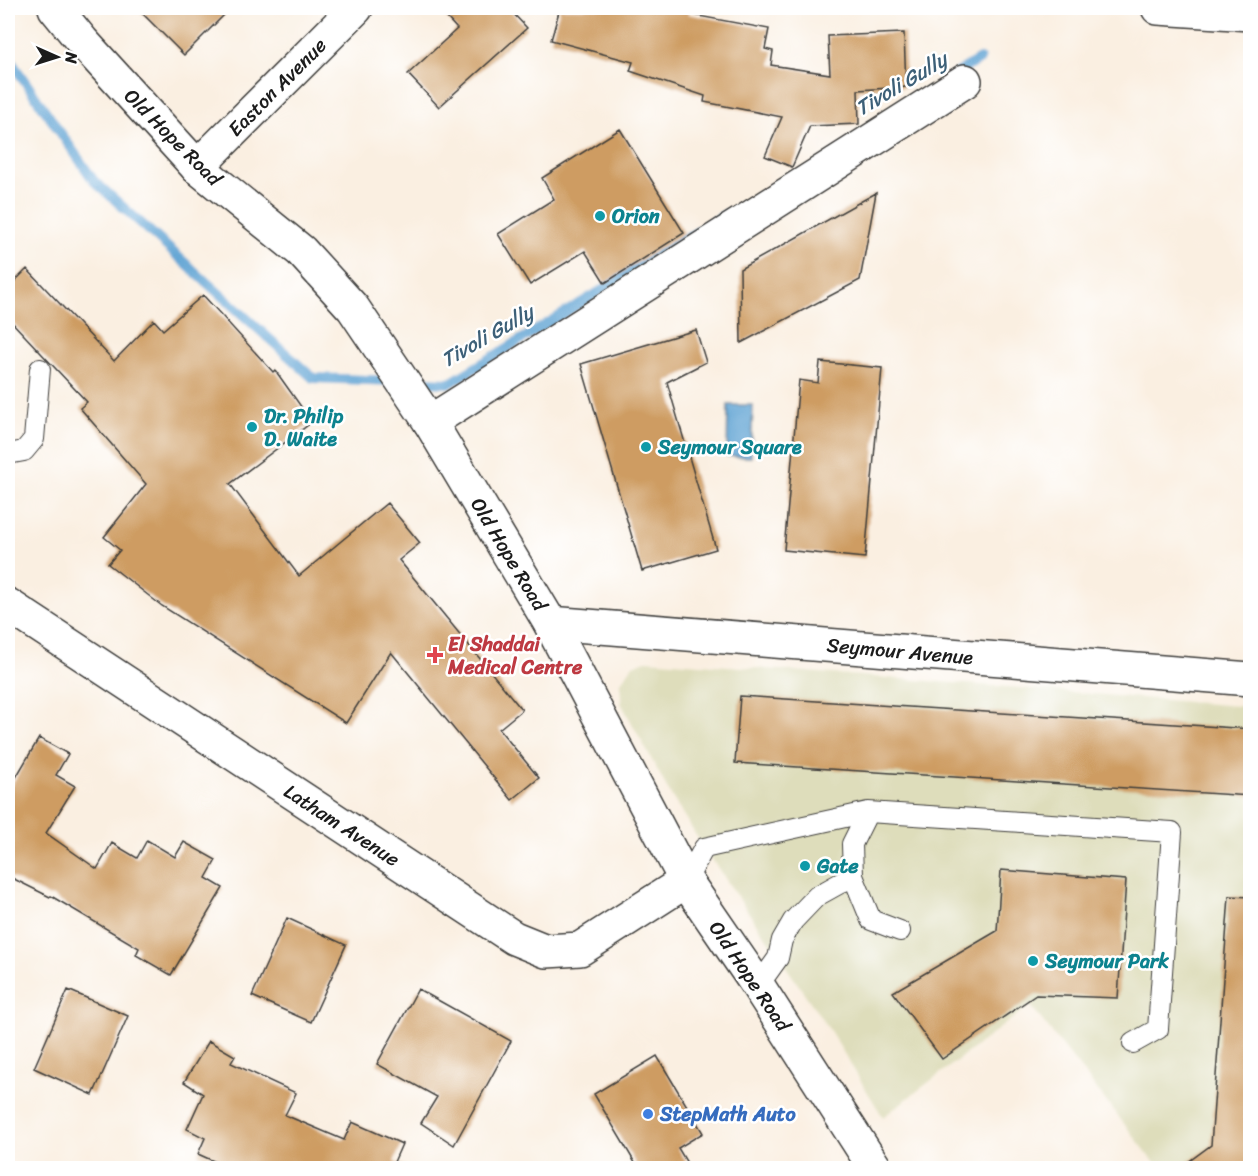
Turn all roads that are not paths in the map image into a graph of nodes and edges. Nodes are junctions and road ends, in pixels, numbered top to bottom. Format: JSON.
{"nodes":[{"id":1,"x":55,"y":8,"type":"edge"},
{"id":2,"x":356,"y":8,"type":"edge"},
{"id":3,"x":1158,"y":8,"type":"edge"},
{"id":4,"x":1251,"y":14,"type":"edge"},
{"id":5,"x":965,"y":81,"type":"dead end"},
{"id":6,"x":197,"y":167,"type":"junction"},
{"id":7,"x":40,"y":369,"type":"dead end"},
{"id":8,"x":430,"y":422,"type":"junction"},
{"id":9,"x":8,"y":454,"type":"edge"},
{"id":10,"x":8,"y":604,"type":"edge"},
{"id":11,"x":550,"y":623,"type":"junction"},
{"id":12,"x":1251,"y":679,"type":"edge"},
{"id":13,"x":868,"y":812,"type":"junction"},
{"id":14,"x":853,"y":876,"type":"junction"},
{"id":15,"x":686,"y":880,"type":"junction"},
{"id":16,"x":900,"y":931,"type":"dead end"},
{"id":17,"x":758,"y":986,"type":"junction"},
{"id":18,"x":1132,"y":1043,"type":"dead end"},
{"id":19,"x":875,"y":1168,"type":"edge"}],
"edges":[{"from":1,"to":6,"type":"street","name":"Old Hope Road"},
{"from":2,"to":6,"type":"street","name":"Easton Avenue"},
{"from":3,"to":4,"type":"street"},
{"from":5,"to":8,"type":"street"},
{"from":6,"to":8,"type":"street","name":"Old Hope Road"},
{"from":7,"to":9,"type":"lane"},
{"from":8,"to":11,"type":"street","name":"Old Hope Road"},
{"from":10,"to":15,"type":"street","name":"Latham Avenue"},
{"from":11,"to":12,"type":"street","name":"Seymour Avenue"},
{"from":11,"to":15,"type":"street","name":"Old Hope Road"},
{"from":13,"to":14,"type":"lane"},
{"from":13,"to":15,"type":"lane"},
{"from":13,"to":18,"type":"lane"},
{"from":14,"to":16,"type":"lane"},
{"from":14,"to":17,"type":"lane"},
{"from":15,"to":17,"type":"street","name":"Old Hope Road"},
{"from":17,"to":19,"type":"street","name":"Old Hope Road"}]}
